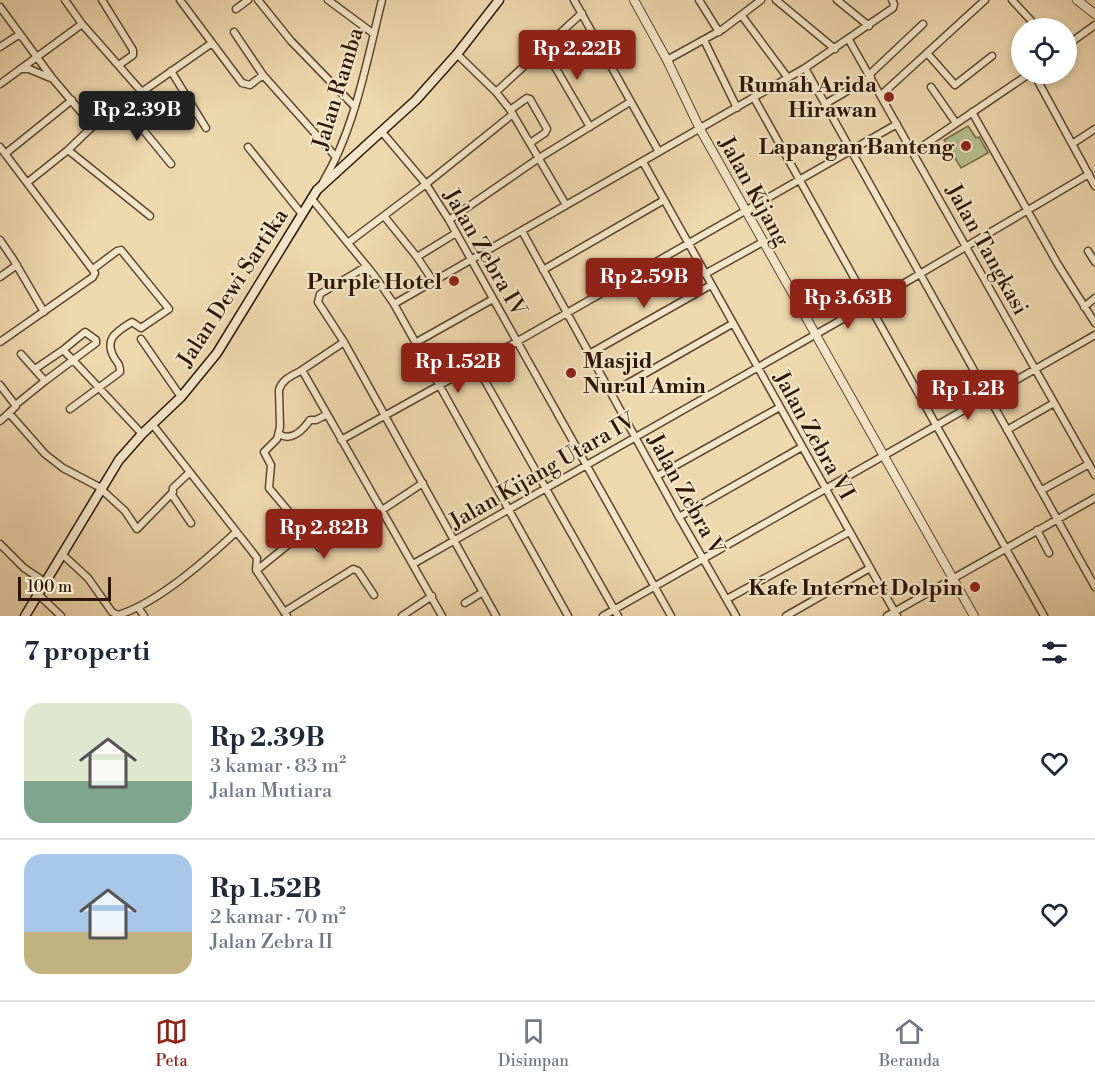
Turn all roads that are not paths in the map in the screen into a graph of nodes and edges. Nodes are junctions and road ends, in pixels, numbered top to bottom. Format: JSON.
{"nodes":[{"id":1,"x":102,"y":0,"type":"edge"},
{"id":2,"x":180,"y":0,"type":"edge"},
{"id":3,"x":248,"y":0,"type":"edge"},
{"id":4,"x":258,"y":0,"type":"edge"},
{"id":5,"x":328,"y":0,"type":"edge"},
{"id":6,"x":382,"y":0,"type":"edge"},
{"id":7,"x":499,"y":0,"type":"edge"},
{"id":8,"x":574,"y":0,"type":"edge"},
{"id":9,"x":634,"y":0,"type":"edge"},
{"id":10,"x":699,"y":0,"type":"edge"},
{"id":11,"x":761,"y":0,"type":"edge"},
{"id":12,"x":776,"y":0,"type":"edge"},
{"id":13,"x":837,"y":0,"type":"edge"},
{"id":14,"x":892,"y":0,"type":"edge"},
{"id":15,"x":985,"y":0,"type":"edge"},
{"id":16,"x":1012,"y":0,"type":"edge"},
{"id":17,"x":1077,"y":0,"type":"edge"},
{"id":18,"x":67,"y":1,"type":"edge"},
{"id":19,"x":0,"y":7,"type":"edge"},
{"id":20,"x":236,"y":9,"type":"dead end"},
{"id":21,"x":582,"y":13,"type":"junction"},
{"id":22,"x":1095,"y":14,"type":"edge"},
{"id":23,"x":742,"y":16,"type":"junction"},
{"id":24,"x":1029,"y":18,"type":"edge"},
{"id":25,"x":82,"y":24,"type":"junction"},
{"id":26,"x":924,"y":24,"type":"dead end"},
{"id":27,"x":1095,"y":25,"type":"edge"},
{"id":28,"x":869,"y":26,"type":"junction"},
{"id":29,"x":234,"y":32,"type":"dead end"},
{"id":30,"x":719,"y":32,"type":"junction"},
{"id":31,"x":20,"y":34,"type":"junction"},
{"id":32,"x":374,"y":34,"type":"junction"},
{"id":33,"x":1077,"y":38,"type":"edge"},
{"id":34,"x":704,"y":40,"type":"junction"},
{"id":35,"x":849,"y":40,"type":"junction"},
{"id":36,"x":212,"y":43,"type":"junction"},
{"id":37,"x":0,"y":47,"type":"edge"},
{"id":38,"x":544,"y":48,"type":"junction"},
{"id":39,"x":835,"y":49,"type":"junction"},
{"id":40,"x":927,"y":53,"type":"junction"},
{"id":41,"x":457,"y":54,"type":"junction"},
{"id":42,"x":37,"y":56,"type":"junction"},
{"id":43,"x":992,"y":56,"type":"dead end"},
{"id":44,"x":667,"y":60,"type":"junction"},
{"id":45,"x":119,"y":65,"type":"junction"},
{"id":46,"x":20,"y":69,"type":"junction"},
{"id":47,"x":805,"y":69,"type":"junction"},
{"id":48,"x":171,"y":71,"type":"junction"},
{"id":49,"x":263,"y":75,"type":"junction"},
{"id":50,"x":870,"y":76,"type":"junction"},
{"id":51,"x":788,"y":78,"type":"junction"},
{"id":52,"x":53,"y":79,"type":"junction"},
{"id":53,"x":0,"y":84,"type":"edge"},
{"id":54,"x":1014,"y":84,"type":"edge"},
{"id":55,"x":1039,"y":84,"type":"edge"},
{"id":56,"x":931,"y":87,"type":"dead end"},
{"id":57,"x":141,"y":91,"type":"junction"},
{"id":58,"x":496,"y":92,"type":"junction"},
{"id":59,"x":881,"y":95,"type":"junction"},
{"id":60,"x":754,"y":98,"type":"junction"},
{"id":61,"x":72,"y":100,"type":"junction"},
{"id":62,"x":630,"y":102,"type":"junction"},
{"id":63,"x":825,"y":104,"type":"junction"},
{"id":64,"x":122,"y":105,"type":"junction"},
{"id":65,"x":355,"y":107,"type":"junction"},
{"id":66,"x":737,"y":108,"type":"junction"},
{"id":67,"x":512,"y":112,"type":"junction"},
{"id":68,"x":972,"y":112,"type":"junction"},
{"id":69,"x":956,"y":123,"type":"junction"},
{"id":70,"x":897,"y":124,"type":"junction"},
{"id":71,"x":93,"y":126,"type":"junction"},
{"id":72,"x":590,"y":127,"type":"junction"},
{"id":73,"x":206,"y":128,"type":"dead end"},
{"id":74,"x":700,"y":129,"type":"junction"},
{"id":75,"x":1095,"y":129,"type":"edge"},
{"id":76,"x":382,"y":132,"type":"junction"},
{"id":77,"x":530,"y":143,"type":"junction"},
{"id":78,"x":1072,"y":144,"type":"junction"},
{"id":79,"x":0,"y":147,"type":"edge"},
{"id":80,"x":248,"y":147,"type":"dead end"},
{"id":81,"x":69,"y":150,"type":"junction"},
{"id":82,"x":850,"y":151,"type":"junction"},
{"id":83,"x":659,"y":152,"type":"junction"},
{"id":84,"x":914,"y":152,"type":"junction"},
{"id":85,"x":6,"y":154,"type":"junction"},
{"id":86,"x":336,"y":157,"type":"junction"},
{"id":87,"x":539,"y":158,"type":"junction"},
{"id":88,"x":643,"y":162,"type":"junction"},
{"id":89,"x":171,"y":164,"type":"dead end"},
{"id":90,"x":1089,"y":174,"type":"junction"},
{"id":91,"x":799,"y":180,"type":"junction"},
{"id":92,"x":28,"y":182,"type":"junction"},
{"id":93,"x":426,"y":184,"type":"junction"},
{"id":94,"x":321,"y":185,"type":"junction"},
{"id":95,"x":1095,"y":186,"type":"edge"},
{"id":96,"x":311,"y":198,"type":"junction"},
{"id":97,"x":664,"y":200,"type":"junction"},
{"id":98,"x":566,"y":205,"type":"junction"},
{"id":99,"x":1028,"y":210,"type":"junction"},
{"id":100,"x":745,"y":211,"type":"junction"},
{"id":101,"x":301,"y":213,"type":"junction"},
{"id":102,"x":150,"y":216,"type":"dead end"},
{"id":103,"x":384,"y":216,"type":"junction"},
{"id":104,"x":449,"y":220,"type":"junction"},
{"id":105,"x":522,"y":231,"type":"junction"},
{"id":106,"x":456,"y":233,"type":"junction"},
{"id":107,"x":0,"y":240,"type":"edge"},
{"id":108,"x":349,"y":242,"type":"junction"},
{"id":109,"x":763,"y":242,"type":"junction"},
{"id":110,"x":688,"y":243,"type":"junction"},
{"id":111,"x":965,"y":246,"type":"junction"},
{"id":112,"x":1088,"y":251,"type":"dead end"},
{"id":113,"x":417,"y":257,"type":"junction"},
{"id":114,"x":472,"y":259,"type":"junction"},
{"id":115,"x":1095,"y":262,"type":"edge"},
{"id":116,"x":17,"y":265,"type":"junction"},
{"id":117,"x":368,"y":266,"type":"junction"},
{"id":118,"x":543,"y":270,"type":"junction"},
{"id":119,"x":94,"y":271,"type":"junction"},
{"id":120,"x":705,"y":274,"type":"junction"},
{"id":121,"x":919,"y":274,"type":"junction"},
{"id":122,"x":0,"y":277,"type":"edge"},
{"id":123,"x":433,"y":281,"type":"junction"},
{"id":124,"x":711,"y":285,"type":"junction"},
{"id":125,"x":1095,"y":298,"type":"edge"},
{"id":126,"x":493,"y":299,"type":"junction"},
{"id":127,"x":394,"y":304,"type":"junction"},
{"id":128,"x":869,"y":304,"type":"junction"},
{"id":129,"x":1084,"y":307,"type":"junction"},
{"id":130,"x":44,"y":312,"type":"junction"},
{"id":131,"x":566,"y":313,"type":"junction"},
{"id":132,"x":1095,"y":323,"type":"edge"},
{"id":133,"x":732,"y":324,"type":"junction"},
{"id":134,"x":814,"y":334,"type":"junction"},
{"id":135,"x":1095,"y":335,"type":"edge"},
{"id":136,"x":141,"y":339,"type":"dead end"},
{"id":137,"x":516,"y":341,"type":"junction"},
{"id":138,"x":0,"y":342,"type":"edge"},
{"id":139,"x":344,"y":342,"type":"junction"},
{"id":140,"x":415,"y":343,"type":"junction"},
{"id":141,"x":63,"y":350,"type":"junction"},
{"id":142,"x":21,"y":354,"type":"dead end"},
{"id":143,"x":590,"y":354,"type":"junction"},
{"id":144,"x":73,"y":360,"type":"junction"},
{"id":145,"x":476,"y":365,"type":"junction"},
{"id":146,"x":757,"y":368,"type":"junction"},
{"id":147,"x":35,"y":369,"type":"junction"},
{"id":148,"x":1035,"y":369,"type":"junction"},
{"id":149,"x":302,"y":370,"type":"junction"},
{"id":150,"x":45,"y":381,"type":"junction"},
{"id":151,"x":0,"y":384,"type":"edge"},
{"id":152,"x":440,"y":386,"type":"junction"},
{"id":153,"x":99,"y":387,"type":"junction"},
{"id":154,"x":611,"y":393,"type":"junction"},
{"id":155,"x":988,"y":396,"type":"junction"},
{"id":156,"x":181,"y":397,"type":"junction"},
{"id":157,"x":20,"y":402,"type":"dead end"},
{"id":158,"x":1054,"y":403,"type":"junction"},
{"id":159,"x":780,"y":407,"type":"junction"},
{"id":160,"x":70,"y":408,"type":"dead end"},
{"id":161,"x":9,"y":413,"type":"junction"},
{"id":162,"x":326,"y":415,"type":"junction"},
{"id":163,"x":384,"y":416,"type":"junction"},
{"id":164,"x":0,"y":421,"type":"edge"},
{"id":165,"x":153,"y":425,"type":"junction"},
{"id":166,"x":936,"y":425,"type":"junction"},
{"id":167,"x":1007,"y":430,"type":"junction"},
{"id":168,"x":142,"y":434,"type":"junction"},
{"id":169,"x":279,"y":434,"type":"junction"},
{"id":170,"x":634,"y":437,"type":"junction"},
{"id":171,"x":341,"y":440,"type":"junction"},
{"id":172,"x":802,"y":447,"type":"junction"},
{"id":173,"x":882,"y":456,"type":"junction"},
{"id":174,"x":585,"y":464,"type":"junction"},
{"id":175,"x":1089,"y":464,"type":"junction"},
{"id":176,"x":190,"y":472,"type":"junction"},
{"id":177,"x":1095,"y":475,"type":"edge"},
{"id":178,"x":657,"y":476,"type":"junction"},
{"id":179,"x":423,"y":483,"type":"junction"},
{"id":180,"x":101,"y":488,"type":"junction"},
{"id":181,"x":545,"y":488,"type":"junction"},
{"id":182,"x":825,"y":488,"type":"junction"},
{"id":183,"x":1042,"y":490,"type":"junction"},
{"id":184,"x":173,"y":492,"type":"junction"},
{"id":185,"x":1095,"y":498,"type":"edge"},
{"id":186,"x":509,"y":509,"type":"junction"},
{"id":187,"x":381,"y":510,"type":"junction"},
{"id":188,"x":679,"y":517,"type":"junction"},
{"id":189,"x":1057,"y":519,"type":"junction"},
{"id":190,"x":191,"y":524,"type":"dead end"},
{"id":191,"x":1037,"y":530,"type":"junction"},
{"id":192,"x":305,"y":531,"type":"junction"},
{"id":193,"x":236,"y":532,"type":"junction"},
{"id":194,"x":849,"y":532,"type":"junction"},
{"id":195,"x":455,"y":541,"type":"junction"},
{"id":196,"x":0,"y":544,"type":"edge"},
{"id":197,"x":1006,"y":548,"type":"junction"},
{"id":198,"x":1049,"y":553,"type":"dead end"},
{"id":199,"x":63,"y":555,"type":"junction"},
{"id":200,"x":702,"y":558,"type":"junction"},
{"id":201,"x":413,"y":564,"type":"junction"},
{"id":202,"x":870,"y":568,"type":"junction"},
{"id":203,"x":256,"y":570,"type":"junction"},
{"id":204,"x":953,"y":578,"type":"junction"},
{"id":205,"x":45,"y":582,"type":"junction"},
{"id":206,"x":655,"y":587,"type":"junction"},
{"id":207,"x":1095,"y":587,"type":"edge"},
{"id":208,"x":483,"y":592,"type":"junction"},
{"id":209,"x":39,"y":594,"type":"junction"},
{"id":210,"x":374,"y":595,"type":"dead end"},
{"id":211,"x":432,"y":596,"type":"junction"},
{"id":212,"x":727,"y":599,"type":"junction"},
{"id":213,"x":465,"y":603,"type":"dead end"},
{"id":214,"x":138,"y":607,"type":"junction"},
{"id":215,"x":616,"y":613,"type":"edge"},
{"id":216,"x":113,"y":614,"type":"edge"},
{"id":217,"x":285,"y":614,"type":"edge"},
{"id":218,"x":895,"y":614,"type":"edge"},
{"id":219,"x":25,"y":616,"type":"edge"},
{"id":220,"x":61,"y":616,"type":"edge"},
{"id":221,"x":144,"y":616,"type":"edge"},
{"id":222,"x":402,"y":616,"type":"edge"},
{"id":223,"x":442,"y":616,"type":"edge"},
{"id":224,"x":496,"y":616,"type":"edge"},
{"id":225,"x":568,"y":616,"type":"edge"},
{"id":226,"x":603,"y":616,"type":"edge"},
{"id":227,"x":671,"y":616,"type":"edge"},
{"id":228,"x":736,"y":616,"type":"edge"},
{"id":229,"x":786,"y":616,"type":"edge"},
{"id":230,"x":887,"y":616,"type":"edge"},
{"id":231,"x":974,"y":616,"type":"edge"},
{"id":232,"x":1044,"y":616,"type":"edge"}],
"edges":[{"from":1,"to":45,"type":"street"},
{"from":2,"to":36,"type":"street"},
{"from":3,"to":20,"type":"street"},
{"from":4,"to":65,"type":"street"},
{"from":5,"to":32,"type":"street"},
{"from":6,"to":32,"type":"street","name":"Jalan Ramba"},
{"from":7,"to":41,"type":"main road","name":"Jalan Dewi Sartika"},
{"from":8,"to":21,"type":"street"},
{"from":9,"to":44,"type":"street","name":"Jalan Kijang"},
{"from":10,"to":30,"type":"street"},
{"from":11,"to":23,"type":"street"},
{"from":12,"to":39,"type":"street"},
{"from":13,"to":28,"type":"street"},
{"from":14,"to":28,"type":"street"},
{"from":15,"to":40,"type":"street"},
{"from":16,"to":24,"type":"street"},
{"from":17,"to":22,"type":"street"},
{"from":18,"to":25,"type":"street"},
{"from":19,"to":31,"type":"street"},
{"from":21,"to":38,"type":"street"},
{"from":21,"to":62,"type":"street"},
{"from":23,"to":30,"type":"street"},
{"from":23,"to":51,"type":"street"},
{"from":25,"to":42,"type":"street"},
{"from":25,"to":45,"type":"street"},
{"from":26,"to":50,"type":"street"},
{"from":27,"to":33,"type":"street"},
{"from":28,"to":35,"type":"street"},
{"from":29,"to":49,"type":"street"},
{"from":30,"to":34,"type":"street"},
{"from":31,"to":37,"type":"street"},
{"from":31,"to":42,"type":"street"},
{"from":32,"to":65,"type":"street","name":"Jalan Ramba"},
{"from":34,"to":44,"type":"street"},
{"from":34,"to":66,"type":"street"},
{"from":35,"to":39,"type":"street"},
{"from":35,"to":50,"type":"street","name":"Jalan Tangkasi"},
{"from":36,"to":48,"type":"street"},
{"from":36,"to":49,"type":"street"},
{"from":38,"to":58,"type":"street"},
{"from":38,"to":72,"type":"street"},
{"from":39,"to":47,"type":"street"},
{"from":40,"to":43,"type":"street"},
{"from":40,"to":59,"type":"street"},
{"from":41,"to":58,"type":"street"},
{"from":41,"to":76,"type":"main road","name":"Jalan Dewi Sartika"},
{"from":42,"to":46,"type":"street"},
{"from":42,"to":52,"type":"street"},
{"from":44,"to":74,"type":"street","name":"Jalan Kijang"},
{"from":45,"to":57,"type":"street"},
{"from":46,"to":52,"type":"street"},
{"from":46,"to":53,"type":"street"},
{"from":47,"to":51,"type":"street"},
{"from":47,"to":63,"type":"street"},
{"from":48,"to":57,"type":"street"},
{"from":48,"to":73,"type":"street"},
{"from":49,"to":86,"type":"street"},
{"from":50,"to":59,"type":"street","name":"Jalan Tangkasi"},
{"from":50,"to":63,"type":"street"},
{"from":51,"to":60,"type":"street"},
{"from":52,"to":61,"type":"street"},
{"from":54,"to":68,"type":"street"},
{"from":55,"to":78,"type":"street"},
{"from":56,"to":69,"type":"street"},
{"from":57,"to":64,"type":"street"},
{"from":58,"to":67,"type":"street"},
{"from":59,"to":70,"type":"street","name":"Jalan Tangkasi"},
{"from":60,"to":66,"type":"street"},
{"from":60,"to":91,"type":"street"},
{"from":61,"to":71,"type":"street"},
{"from":61,"to":85,"type":"street"},
{"from":62,"to":72,"type":"street"},
{"from":62,"to":83,"type":"street"},
{"from":63,"to":82,"type":"street"},
{"from":64,"to":71,"type":"street"},
{"from":64,"to":89,"type":"street"},
{"from":65,"to":86,"type":"street","name":"Jalan Ramba"},
{"from":66,"to":74,"type":"street"},
{"from":67,"to":77,"type":"street"},
{"from":67,"to":77,"type":"street"},
{"from":67,"to":93,"type":"street"},
{"from":68,"to":69,"type":"street"},
{"from":68,"to":99,"type":"street"},
{"from":69,"to":84,"type":"street"},
{"from":70,"to":82,"type":"street"},
{"from":70,"to":84,"type":"street","name":"Jalan Tangkasi"},
{"from":71,"to":81,"type":"street"},
{"from":72,"to":87,"type":"street"},
{"from":74,"to":83,"type":"street"},
{"from":74,"to":100,"type":"street","name":"Jalan Kijang"},
{"from":75,"to":78,"type":"street"},
{"from":76,"to":93,"type":"street","name":"Jalan Zebra IV"},
{"from":76,"to":94,"type":"main road","name":"Jalan Dewi Sartika"},
{"from":77,"to":87,"type":"street"},
{"from":78,"to":90,"type":"street"},
{"from":79,"to":85,"type":"street"},
{"from":80,"to":101,"type":"street"},
{"from":81,"to":92,"type":"street"},
{"from":81,"to":102,"type":"street"},
{"from":82,"to":91,"type":"street"},
{"from":82,"to":121,"type":"street"},
{"from":83,"to":88,"type":"street"},
{"from":84,"to":111,"type":"street","name":"Jalan Tangkasi"},
{"from":85,"to":92,"type":"street"},
{"from":86,"to":94,"type":"street","name":"Jalan Ramba"},
{"from":87,"to":98,"type":"street"},
{"from":87,"to":104,"type":"street"},
{"from":88,"to":97,"type":"street","name":"Jalan Zebra VI"},
{"from":88,"to":98,"type":"street"},
{"from":90,"to":95,"type":"street"},
{"from":90,"to":99,"type":"street","name":"Jalan Kijang Utara IV"},
{"from":91,"to":100,"type":"street"},
{"from":91,"to":128,"type":"street"},
{"from":92,"to":119,"type":"street"},
{"from":93,"to":103,"type":"street"},
{"from":93,"to":104,"type":"street","name":"Jalan Zebra IV"},
{"from":94,"to":96,"type":"main road","name":"Jalan Dewi Sartika"},
{"from":96,"to":101,"type":"main road","name":"Jalan Dewi Sartika"},
{"from":96,"to":108,"type":"street"},
{"from":97,"to":110,"type":"street","name":"Jalan Zebra VI"},
{"from":97,"to":118,"type":"street"},
{"from":98,"to":105,"type":"street"},
{"from":99,"to":111,"type":"street","name":"Jalan Kijang Utara IV"},
{"from":99,"to":129,"type":"street"},
{"from":100,"to":109,"type":"street","name":"Jalan Kijang"},
{"from":100,"to":110,"type":"street"},
{"from":101,"to":156,"type":"main road","name":"Jalan Dewi Sartika"},
{"from":103,"to":108,"type":"street"},
{"from":103,"to":113,"type":"street"},
{"from":104,"to":106,"type":"street","name":"Jalan Zebra IV"},
{"from":105,"to":114,"type":"street"},
{"from":105,"to":118,"type":"street","name":"Jalan Zebra V"},
{"from":106,"to":113,"type":"street"},
{"from":106,"to":114,"type":"street","name":"Jalan Zebra IV"},
{"from":107,"to":116,"type":"street"},
{"from":108,"to":117,"type":"street"},
{"from":109,"to":120,"type":"street"},
{"from":109,"to":134,"type":"street","name":"Jalan Kijang"},
{"from":110,"to":120,"type":"street","name":"Jalan Zebra VI"},
{"from":110,"to":131,"type":"street"},
{"from":111,"to":121,"type":"street","name":"Jalan Kijang Utara IV"},
{"from":111,"to":148,"type":"street","name":"Jalan Tangkasi"},
{"from":112,"to":115,"type":"street"},
{"from":113,"to":123,"type":"street"},
{"from":114,"to":123,"type":"street"},
{"from":114,"to":126,"type":"street","name":"Jalan Zebra IV"},
{"from":116,"to":122,"type":"street"},
{"from":116,"to":130,"type":"street"},
{"from":117,"to":127,"type":"street"},
{"from":117,"to":139,"type":"street"},
{"from":118,"to":131,"type":"street","name":"Jalan Zebra V"},
{"from":119,"to":130,"type":"street"},
{"from":119,"to":153,"type":"street"},
{"from":120,"to":124,"type":"street","name":"Jalan Zebra VI"},
{"from":121,"to":128,"type":"street","name":"Jalan Kijang Utara IV"},
{"from":121,"to":155,"type":"street"},
{"from":123,"to":127,"type":"street"},
{"from":124,"to":133,"type":"street","name":"Jalan Zebra VI"},
{"from":124,"to":143,"type":"street"},
{"from":125,"to":129,"type":"street"},
{"from":126,"to":137,"type":"street","name":"Jalan Zebra IV"},
{"from":126,"to":140,"type":"street"},
{"from":127,"to":140,"type":"street"},
{"from":128,"to":134,"type":"street","name":"Jalan Kijang Utara IV"},
{"from":128,"to":166,"type":"street"},
{"from":129,"to":132,"type":"street"},
{"from":130,"to":138,"type":"street"},
{"from":131,"to":137,"type":"street"},
{"from":131,"to":143,"type":"street","name":"Jalan Zebra V"},
{"from":133,"to":146,"type":"street","name":"Jalan Zebra VI"},
{"from":133,"to":154,"type":"street"},
{"from":134,"to":146,"type":"street","name":"Jalan Kijang Utara IV"},
{"from":134,"to":173,"type":"street","name":"Jalan Kijang"},
{"from":135,"to":148,"type":"street"},
{"from":136,"to":156,"type":"street"},
{"from":137,"to":145,"type":"street"},
{"from":137,"to":174,"type":"street","name":"Jalan Zebra IV"},
{"from":139,"to":149,"type":"street"},
{"from":139,"to":163,"type":"street"},
{"from":140,"to":152,"type":"street"},
{"from":141,"to":144,"type":"street"},
{"from":141,"to":144,"type":"street"},
{"from":141,"to":147,"type":"street"},
{"from":142,"to":147,"type":"street"},
{"from":143,"to":154,"type":"street","name":"Jalan Zebra V"},
{"from":144,"to":150,"type":"street"},
{"from":144,"to":153,"type":"street"},
{"from":145,"to":152,"type":"street"},
{"from":145,"to":181,"type":"street"},
{"from":146,"to":159,"type":"street","name":"Jalan Zebra VI"},
{"from":146,"to":170,"type":"street","name":"Jalan Kijang Utara IV"},
{"from":147,"to":150,"type":"street"},
{"from":148,"to":155,"type":"street"},
{"from":148,"to":158,"type":"street","name":"Jalan Tangkasi"},
{"from":149,"to":162,"type":"street"},
{"from":149,"to":169,"type":"street"},
{"from":150,"to":157,"type":"street"},
{"from":151,"to":161,"type":"street"},
{"from":152,"to":163,"type":"street"},
{"from":152,"to":186,"type":"street"},
{"from":153,"to":160,"type":"street"},
{"from":153,"to":168,"type":"street"},
{"from":154,"to":170,"type":"street","name":"Jalan Zebra V"},
{"from":155,"to":166,"type":"street"},
{"from":155,"to":167,"type":"street"},
{"from":156,"to":165,"type":"main road","name":"Jalan Dewi Sartika"},
{"from":158,"to":167,"type":"street"},
{"from":158,"to":175,"type":"street","name":"Jalan Tangkasi"},
{"from":159,"to":172,"type":"street","name":"Jalan Zebra VI"},
{"from":159,"to":178,"type":"street"},
{"from":161,"to":164,"type":"street"},
{"from":161,"to":180,"type":"street"},
{"from":162,"to":169,"type":"street"},
{"from":162,"to":171,"type":"street"},
{"from":163,"to":171,"type":"street"},
{"from":163,"to":179,"type":"street"},
{"from":165,"to":168,"type":"main road","name":"Jalan Dewi Sartika"},
{"from":165,"to":176,"type":"street"},
{"from":166,"to":173,"type":"street"},
{"from":166,"to":197,"type":"street"},
{"from":167,"to":183,"type":"street"},
{"from":168,"to":180,"type":"main road","name":"Jalan Dewi Sartika"},
{"from":169,"to":192,"type":"street"},
{"from":170,"to":174,"type":"street","name":"Jalan Kijang Utara IV"},
{"from":170,"to":178,"type":"street","name":"Jalan Zebra V"},
{"from":171,"to":187,"type":"street"},
{"from":172,"to":182,"type":"street","name":"Jalan Zebra VI"},
{"from":172,"to":188,"type":"street"},
{"from":173,"to":182,"type":"street"},
{"from":173,"to":204,"type":"street","name":"Jalan Kijang"},
{"from":174,"to":181,"type":"street","name":"Jalan Kijang Utara IV"},
{"from":174,"to":206,"type":"street","name":"Jalan Zebra IV"},
{"from":175,"to":177,"type":"street","name":"Jalan Tangkasi"},
{"from":175,"to":183,"type":"street"},
{"from":176,"to":184,"type":"street"},
{"from":176,"to":193,"type":"street"},
{"from":178,"to":188,"type":"street","name":"Jalan Zebra V"},
{"from":179,"to":187,"type":"street"},
{"from":179,"to":195,"type":"street"},
{"from":180,"to":184,"type":"street"},
{"from":180,"to":199,"type":"main road","name":"Jalan Dewi Sartika"},
{"from":181,"to":186,"type":"street","name":"Jalan Kijang Utara IV"},
{"from":181,"to":215,"type":"street"},
{"from":182,"to":194,"type":"street","name":"Jalan Zebra VI"},
{"from":182,"to":200,"type":"street"},
{"from":183,"to":189,"type":"street"},
{"from":184,"to":190,"type":"street"},
{"from":185,"to":189,"type":"street"},
{"from":186,"to":195,"type":"street","name":"Jalan Kijang Utara IV"},
{"from":186,"to":225,"type":"street"},
{"from":187,"to":192,"type":"street"},
{"from":187,"to":201,"type":"street"},
{"from":188,"to":200,"type":"street","name":"Jalan Zebra V"},
{"from":189,"to":191,"type":"street"},
{"from":189,"to":207,"type":"street"},
{"from":191,"to":197,"type":"street"},
{"from":191,"to":198,"type":"street"},
{"from":192,"to":203,"type":"street"},
{"from":193,"to":203,"type":"street"},
{"from":193,"to":214,"type":"street"},
{"from":194,"to":202,"type":"street","name":"Jalan Zebra VI"},
{"from":194,"to":212,"type":"street","name":"Jalan Zebra VI"},
{"from":195,"to":201,"type":"street","name":"Jalan Kijang Utara IV"},
{"from":195,"to":208,"type":"street"},
{"from":196,"to":205,"type":"street"},
{"from":197,"to":204,"type":"street"},
{"from":197,"to":232,"type":"street"},
{"from":199,"to":205,"type":"main road","name":"Jalan Dewi Sartika"},
{"from":199,"to":216,"type":"street"},
{"from":200,"to":206,"type":"street"},
{"from":200,"to":212,"type":"street","name":"Jalan Zebra V"},
{"from":201,"to":211,"type":"street"},
{"from":202,"to":218,"type":"street","name":"Jalan Zebra VI"},
{"from":202,"to":229,"type":"street"},
{"from":203,"to":217,"type":"street"},
{"from":204,"to":218,"type":"street"},
{"from":204,"to":231,"type":"street","name":"Jalan Kijang"},
{"from":205,"to":209,"type":"main road","name":"Jalan Dewi Sartika"},
{"from":206,"to":215,"type":"street"},
{"from":206,"to":227,"type":"street","name":"Jalan Zebra IV"},
{"from":208,"to":213,"type":"street"},
{"from":208,"to":224,"type":"street"},
{"from":209,"to":219,"type":"main road","name":"Jalan Dewi Sartika"},
{"from":209,"to":220,"type":"street"},
{"from":210,"to":217,"type":"street"},
{"from":211,"to":222,"type":"street"},
{"from":211,"to":223,"type":"street"},
{"from":212,"to":228,"type":"street","name":"Jalan Zebra V"},
{"from":214,"to":216,"type":"street"},
{"from":214,"to":221,"type":"street"},
{"from":215,"to":226,"type":"street"},
{"from":218,"to":230,"type":"street"}]}
